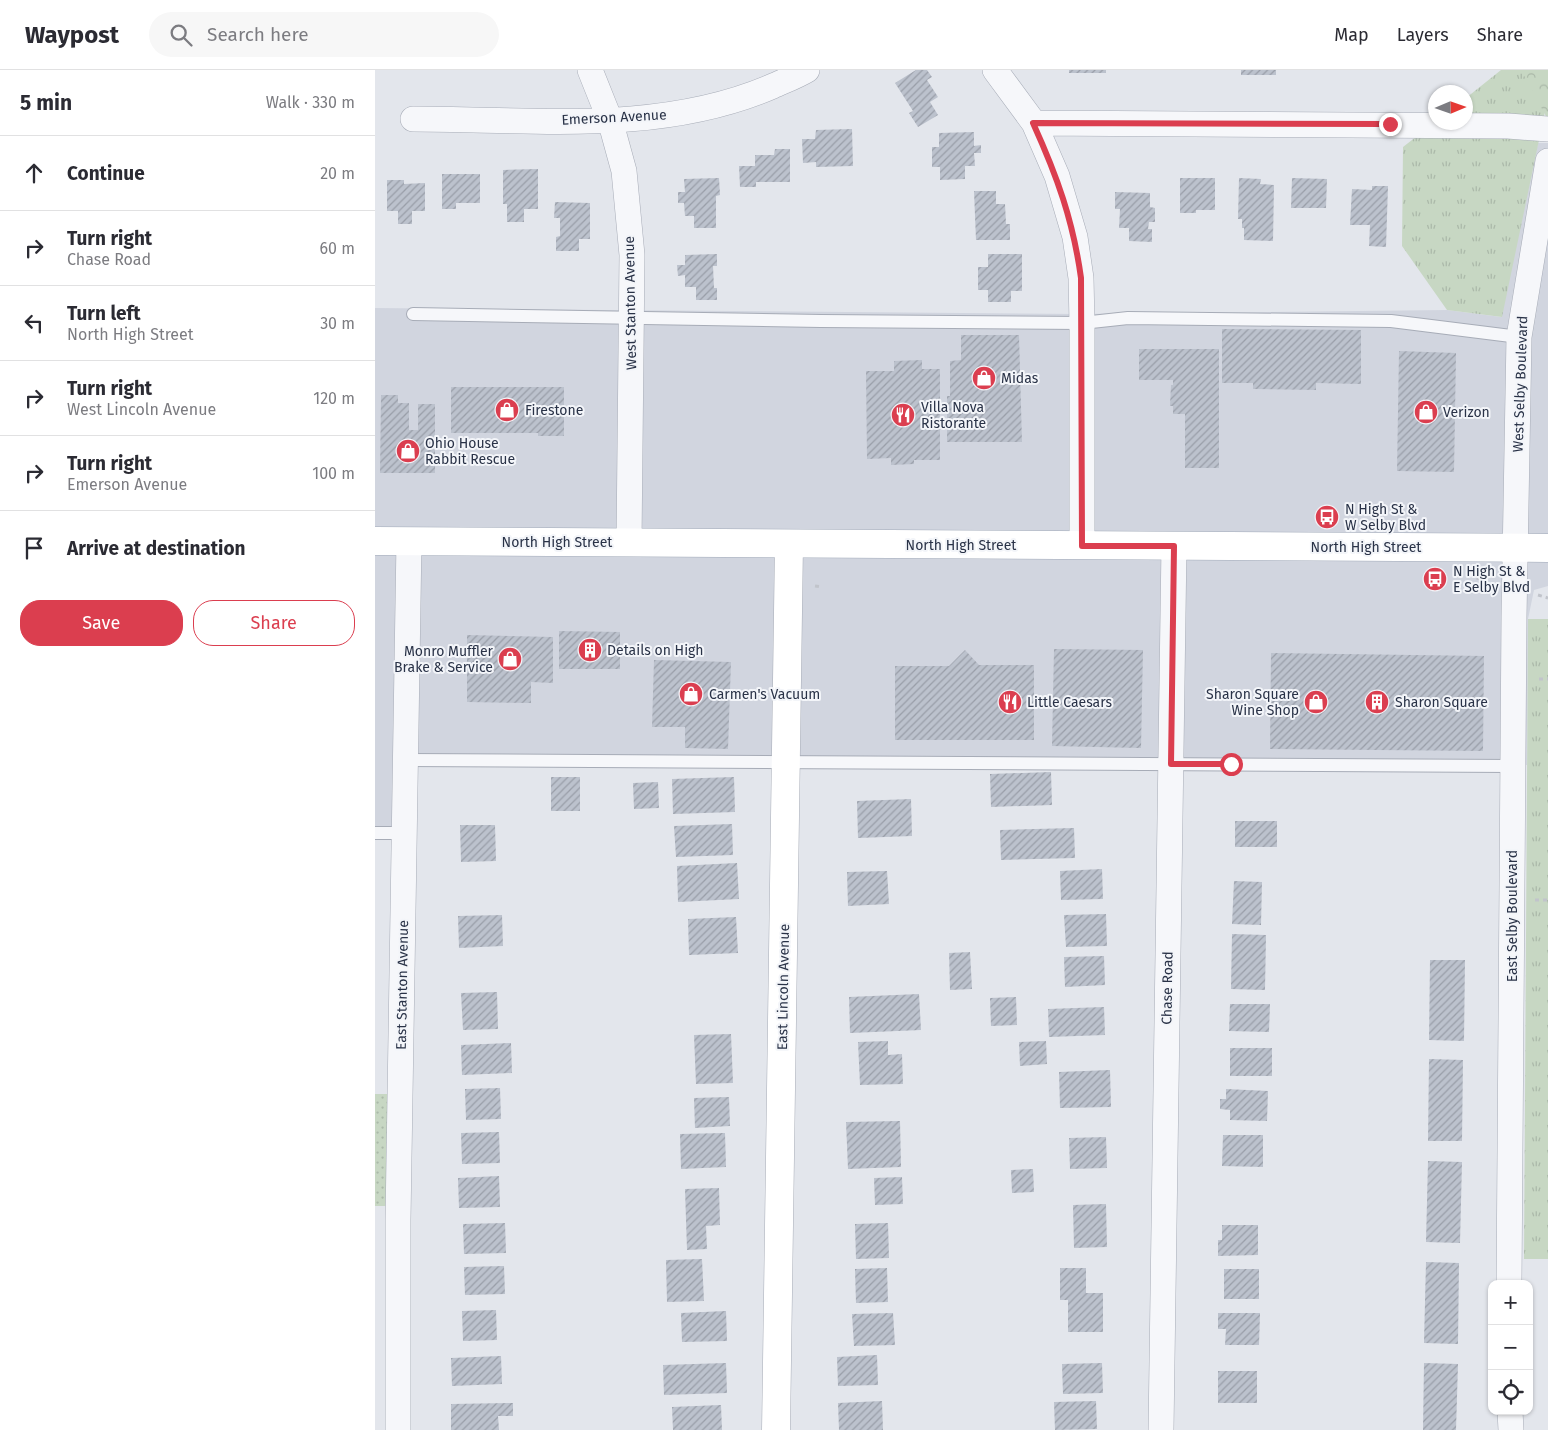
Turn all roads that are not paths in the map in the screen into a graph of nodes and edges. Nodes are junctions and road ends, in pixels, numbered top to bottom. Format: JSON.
{"nodes":[{"id":1,"x":590,"y":70,"type":"edge"},
{"id":2,"x":807,"y":70,"type":"edge"},
{"id":3,"x":995,"y":70,"type":"edge"},
{"id":4,"x":413,"y":119,"type":"dead end"},
{"id":5,"x":610,"y":120,"type":"junction"},
{"id":6,"x":1033,"y":123,"type":"junction"},
{"id":7,"x":1548,"y":129,"type":"edge"},
{"id":8,"x":1548,"y":161,"type":"edge"},
{"id":9,"x":413,"y":314,"type":"dead end"},
{"id":10,"x":632,"y":318,"type":"junction"},
{"id":11,"x":1083,"y":323,"type":"junction"},
{"id":12,"x":1519,"y":337,"type":"junction"},
{"id":13,"x":375,"y":541,"type":"edge"},
{"id":14,"x":409,"y":541,"type":"junction"},
{"id":15,"x":629,"y":542,"type":"junction"},
{"id":16,"x":789,"y":544,"type":"junction"},
{"id":17,"x":1082,"y":546,"type":"junction"},
{"id":18,"x":1174,"y":546,"type":"junction"},
{"id":19,"x":1515,"y":548,"type":"junction"},
{"id":20,"x":1548,"y":548,"type":"edge"},
{"id":21,"x":405,"y":760,"type":"junction"},
{"id":22,"x":786,"y":762,"type":"junction"},
{"id":23,"x":1171,"y":764,"type":"junction"},
{"id":24,"x":1513,"y":766,"type":"junction"},
{"id":25,"x":375,"y":833,"type":"edge"},
{"id":26,"x":404,"y":833,"type":"junction"},
{"id":27,"x":1509,"y":1280,"type":"edge"},
{"id":28,"x":1510,"y":1415,"type":"edge"},
{"id":29,"x":398,"y":1430,"type":"edge"},
{"id":30,"x":776,"y":1430,"type":"edge"},
{"id":31,"x":1161,"y":1430,"type":"edge"},
{"id":32,"x":1511,"y":1430,"type":"edge"}],
"edges":[{"from":1,"to":5,"type":"street","name":"West Stanton Avenue"},
{"from":2,"to":5,"type":"street","name":"Emerson Avenue"},
{"from":3,"to":6,"type":"street"},
{"from":4,"to":5,"type":"street","name":"Emerson Avenue"},
{"from":5,"to":10,"type":"street","name":"West Stanton Avenue"},
{"from":6,"to":7,"type":"street"},
{"from":6,"to":11,"type":"street"},
{"from":8,"to":12,"type":"street","name":"West Selby Boulevard"},
{"from":9,"to":10,"type":"lane"},
{"from":10,"to":11,"type":"lane"},
{"from":10,"to":15,"type":"street","name":"West Stanton Avenue"},
{"from":11,"to":12,"type":"lane"},
{"from":11,"to":17,"type":"street"},
{"from":12,"to":19,"type":"street","name":"West Selby Boulevard"},
{"from":13,"to":14,"type":"main road","name":"North High Street"},
{"from":14,"to":15,"type":"main road","name":"North High Street"},
{"from":14,"to":21,"type":"street","name":"East Stanton Avenue"},
{"from":15,"to":16,"type":"main road","name":"North High Street"},
{"from":16,"to":17,"type":"main road","name":"North High Street"},
{"from":16,"to":22,"type":"main road","name":"East Lincoln Avenue"},
{"from":17,"to":18,"type":"main road","name":"North High Street"},
{"from":18,"to":19,"type":"main road","name":"North High Street"},
{"from":18,"to":23,"type":"street","name":"Chase Road"},
{"from":19,"to":20,"type":"main road","name":"North High Street"},
{"from":19,"to":24,"type":"street","name":"East Selby Boulevard"},
{"from":21,"to":22,"type":"lane"},
{"from":21,"to":26,"type":"street","name":"East Stanton Avenue"},
{"from":22,"to":23,"type":"lane"},
{"from":22,"to":30,"type":"main road","name":"East Lincoln Avenue"},
{"from":23,"to":24,"type":"lane"},
{"from":23,"to":31,"type":"street","name":"Chase Road"},
{"from":24,"to":27,"type":"street","name":"East Selby Boulevard"},
{"from":25,"to":26,"type":"lane"},
{"from":26,"to":29,"type":"street","name":"East Stanton Avenue"},
{"from":28,"to":32,"type":"street"}]}
